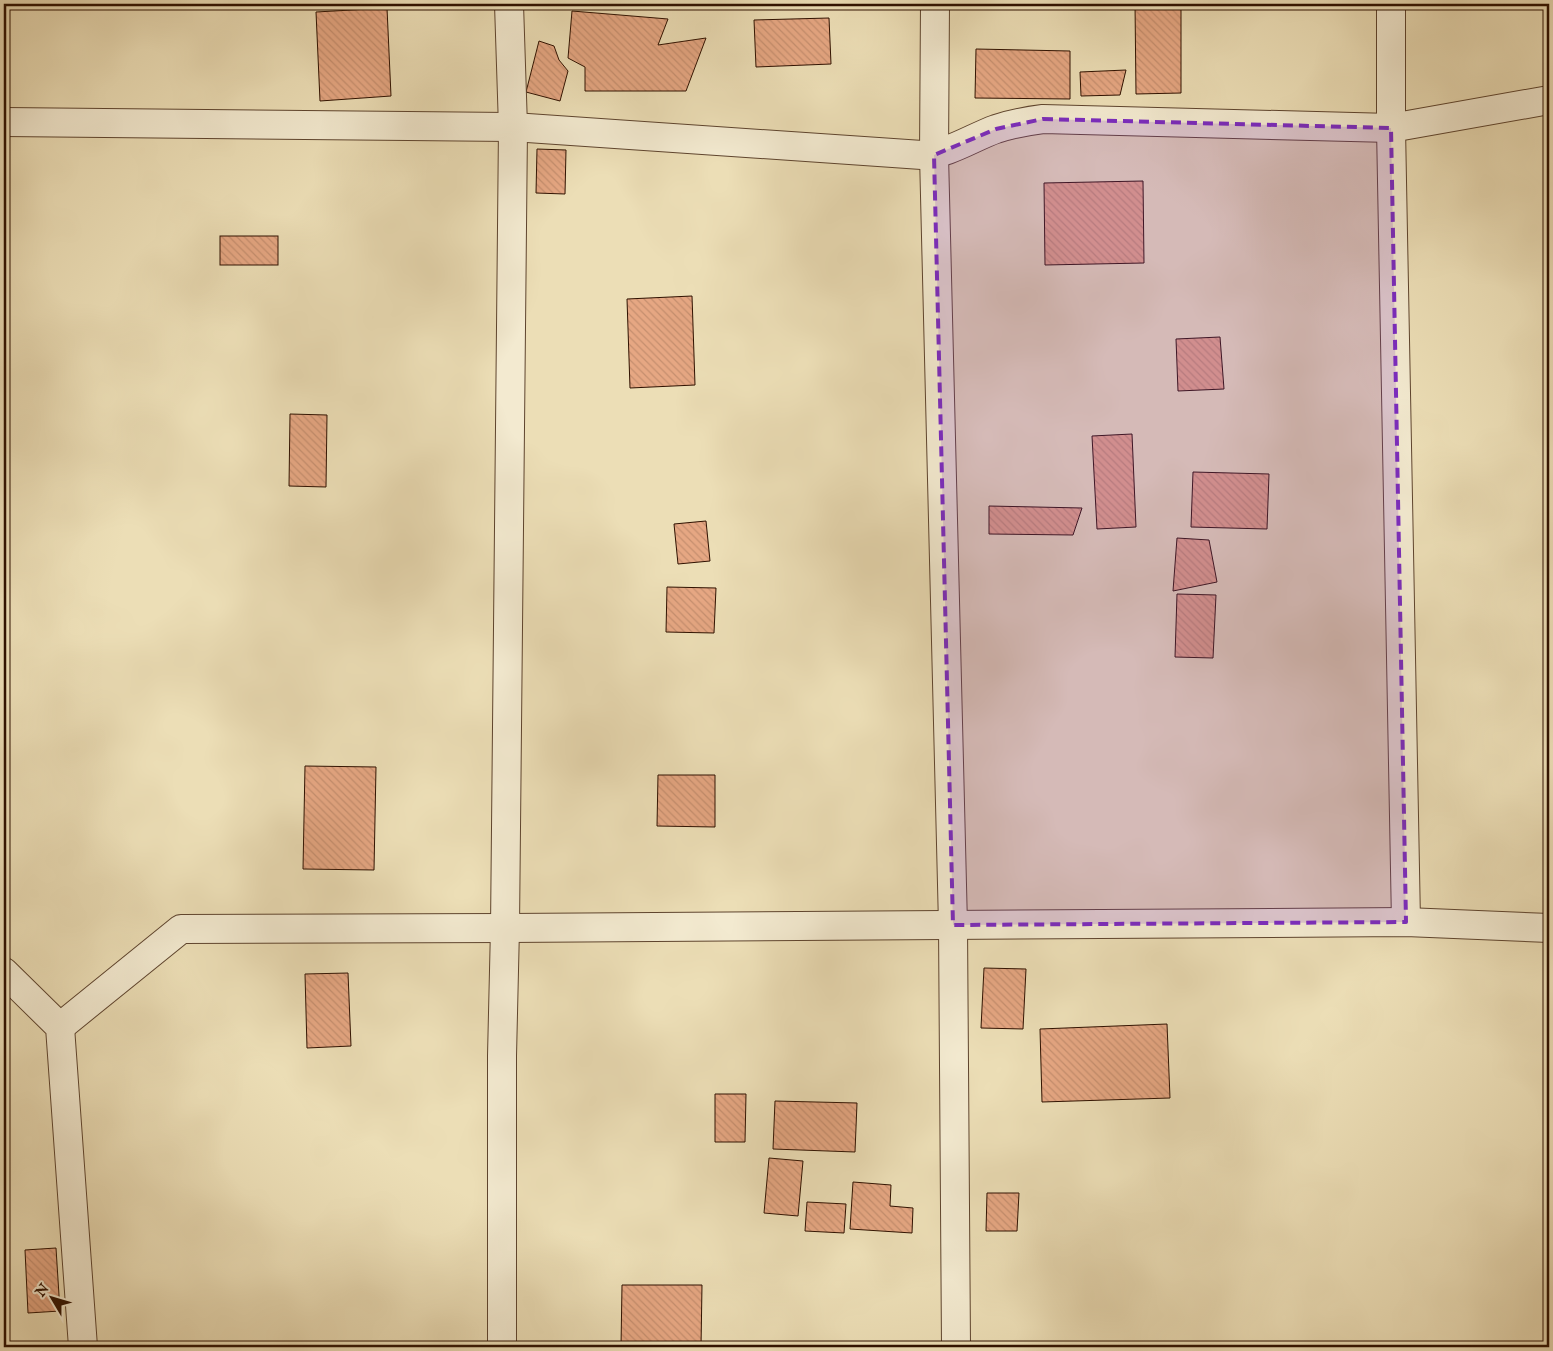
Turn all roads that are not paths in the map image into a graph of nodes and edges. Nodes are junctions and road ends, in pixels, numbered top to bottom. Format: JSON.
{"nodes":[{"id":1,"x":509,"y":4,"type":"edge"},
{"id":2,"x":935,"y":4,"type":"edge"},
{"id":3,"x":1391,"y":4,"type":"edge"},
{"id":4,"x":1549,"y":100,"type":"edge"},
{"id":5,"x":4,"y":122,"type":"edge"},
{"id":6,"x":513,"y":127,"type":"junction"},
{"id":7,"x":1391,"y":128,"type":"junction"},
{"id":8,"x":934,"y":155,"type":"junction"},
{"id":9,"x":1406,"y":922,"type":"junction"},
{"id":10,"x":953,"y":925,"type":"junction"},
{"id":11,"x":505,"y":928,"type":"junction"},
{"id":12,"x":1549,"y":928,"type":"edge"},
{"id":13,"x":4,"y":972,"type":"edge"},
{"id":14,"x":60,"y":1026,"type":"junction"},
{"id":15,"x":83,"y":1347,"type":"edge"},
{"id":16,"x":502,"y":1347,"type":"edge"},
{"id":17,"x":956,"y":1347,"type":"edge"}],
"edges":[{"from":1,"to":6,"type":"street"},
{"from":2,"to":8,"type":"street"},
{"from":3,"to":7,"type":"street"},
{"from":4,"to":7,"type":"street"},
{"from":5,"to":6,"type":"street"},
{"from":6,"to":8,"type":"street"},
{"from":6,"to":11,"type":"street"},
{"from":7,"to":8,"type":"street"},
{"from":7,"to":9,"type":"street"},
{"from":8,"to":10,"type":"street"},
{"from":9,"to":10,"type":"street"},
{"from":9,"to":12,"type":"street"},
{"from":10,"to":11,"type":"street"},
{"from":10,"to":17,"type":"street"},
{"from":11,"to":14,"type":"street"},
{"from":11,"to":16,"type":"street"},
{"from":13,"to":14,"type":"street"},
{"from":14,"to":15,"type":"street"}]}
